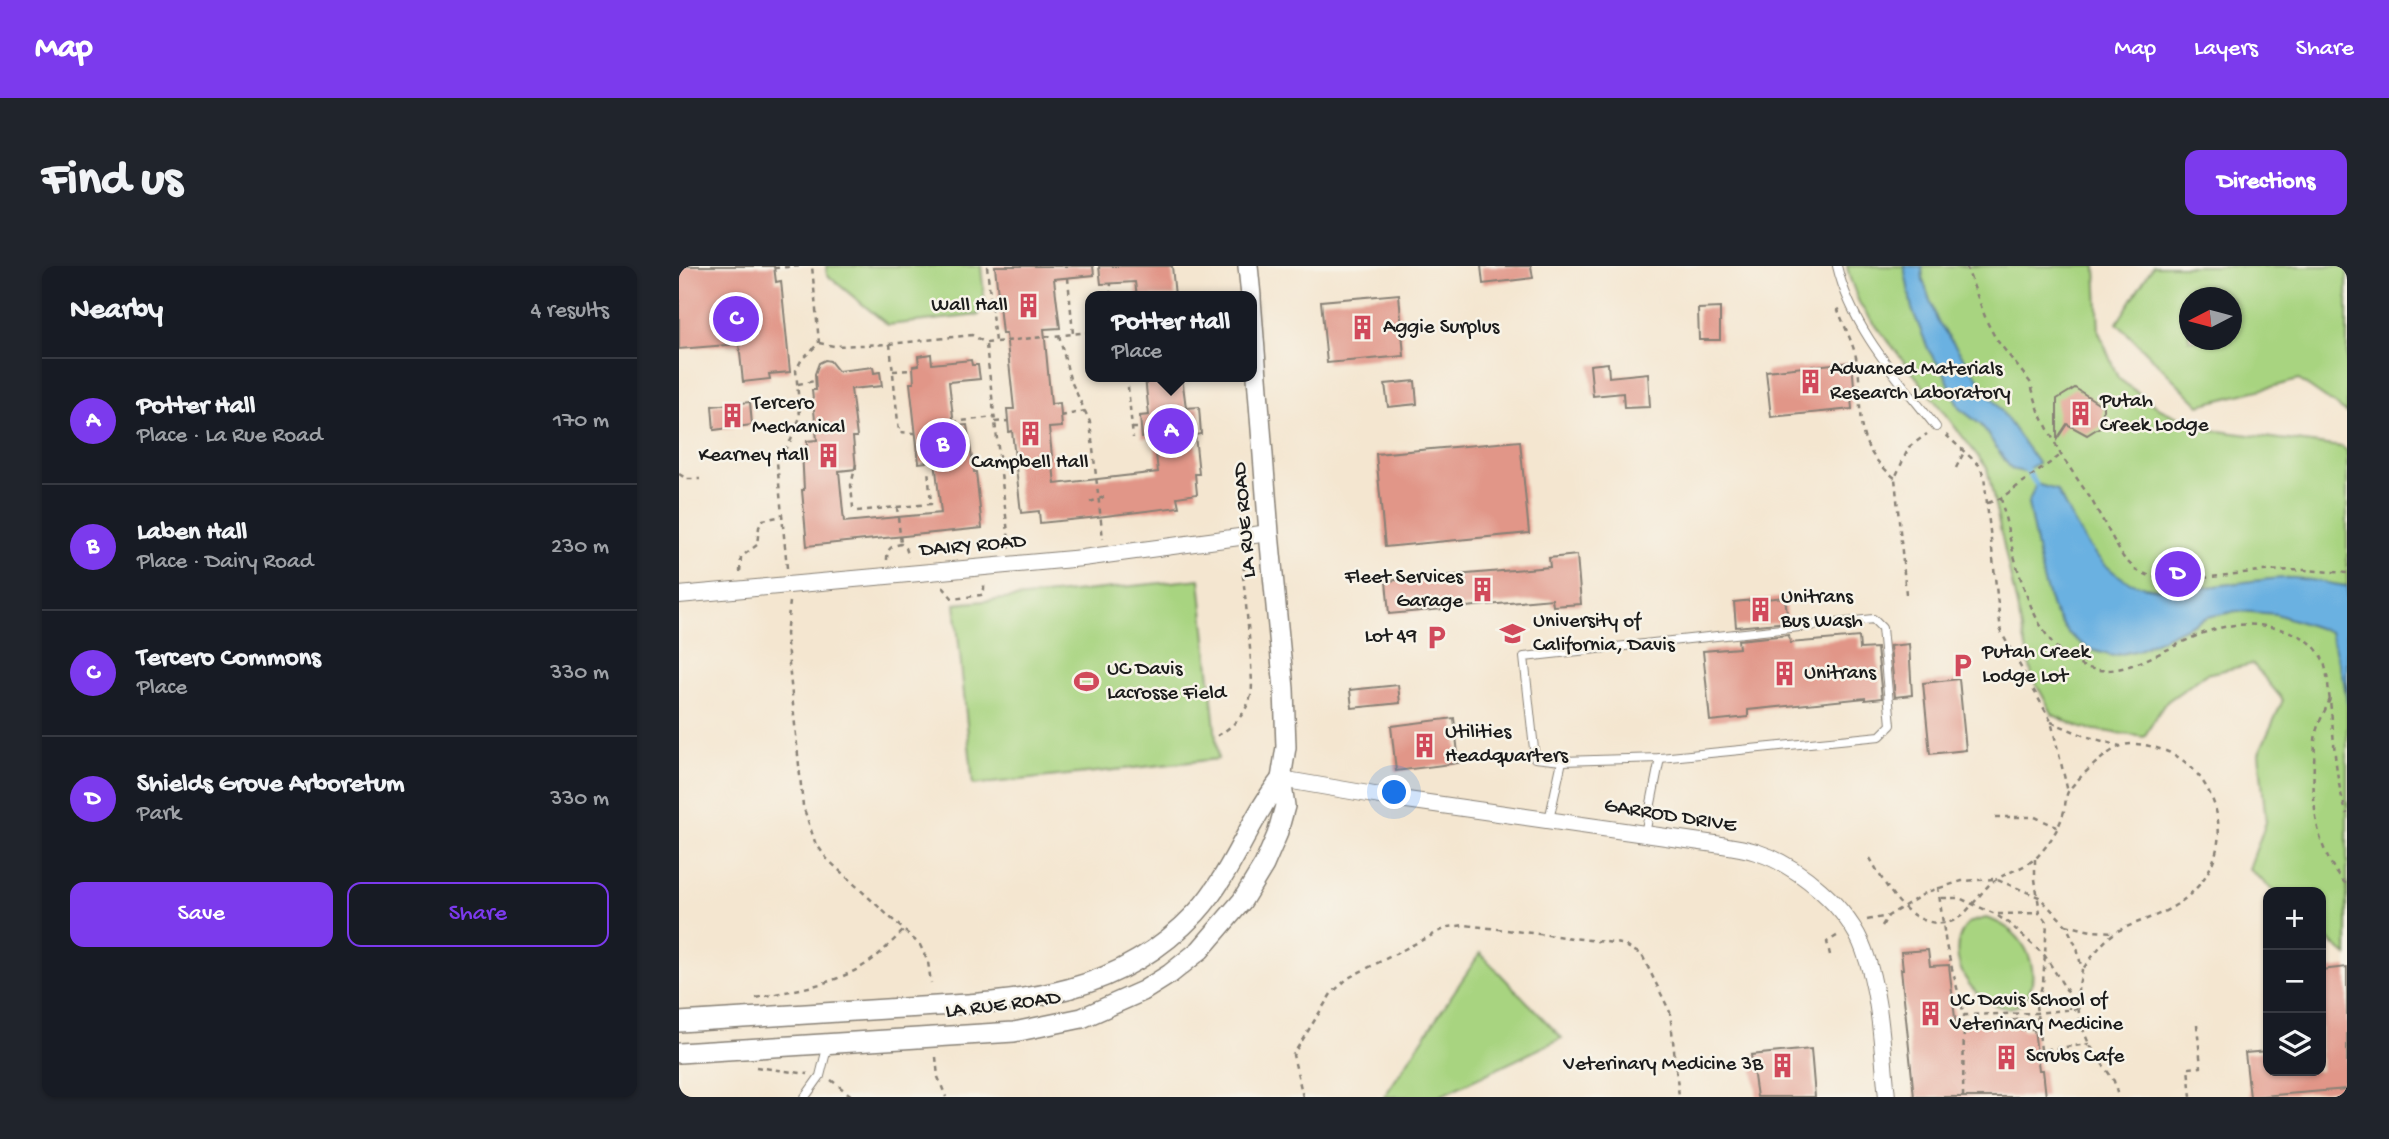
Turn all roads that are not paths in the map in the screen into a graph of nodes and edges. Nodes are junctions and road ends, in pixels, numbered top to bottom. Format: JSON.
{"nodes":[{"id":1,"x":1248,"y":266,"type":"edge"},
{"id":2,"x":1837,"y":266,"type":"edge"},
{"id":3,"x":1250,"y":291,"type":"edge"},
{"id":4,"x":1257,"y":376,"type":"edge"},
{"id":5,"x":1935,"y":427,"type":"road end"},
{"id":6,"x":1269,"y":533,"type":"junction"},
{"id":7,"x":679,"y":595,"type":"edge"},
{"id":8,"x":1660,"y":758,"type":"junction"},
{"id":9,"x":1562,"y":761,"type":"junction"},
{"id":10,"x":1282,"y":779,"type":"junction"},
{"id":11,"x":1549,"y":820,"type":"junction"},
{"id":12,"x":1645,"y":834,"type":"junction"},
{"id":13,"x":679,"y":1022,"type":"edge"},
{"id":14,"x":828,"y":1044,"type":"junction"},
{"id":15,"x":679,"y":1053,"type":"edge"},
{"id":16,"x":805,"y":1097,"type":"edge"},
{"id":17,"x":1887,"y":1097,"type":"edge"}],
"edges":[{"from":1,"to":3,"type":"street","name":"LA RUE ROAD"},
{"from":2,"to":5,"type":"lane"},
{"from":4,"to":6,"type":"street","name":"LA RUE ROAD"},
{"from":6,"to":7,"type":"street","name":"DAIRY ROAD"},
{"from":6,"to":10,"type":"street","name":"LA RUE ROAD"},
{"from":8,"to":9,"type":"lane"},
{"from":8,"to":9,"type":"lane"},
{"from":8,"to":12,"type":"lane"},
{"from":9,"to":11,"type":"lane"},
{"from":10,"to":11,"type":"street","name":"GARROD DRIVE"},
{"from":10,"to":13,"type":"street","name":"LA RUE ROAD"},
{"from":10,"to":14,"type":"street","name":"LA RUE ROAD"},
{"from":11,"to":12,"type":"street","name":"GARROD DRIVE"},
{"from":12,"to":17,"type":"street","name":"GARROD DRIVE"},
{"from":14,"to":15,"type":"street","name":"LA RUE ROAD"},
{"from":14,"to":16,"type":"lane"}]}
